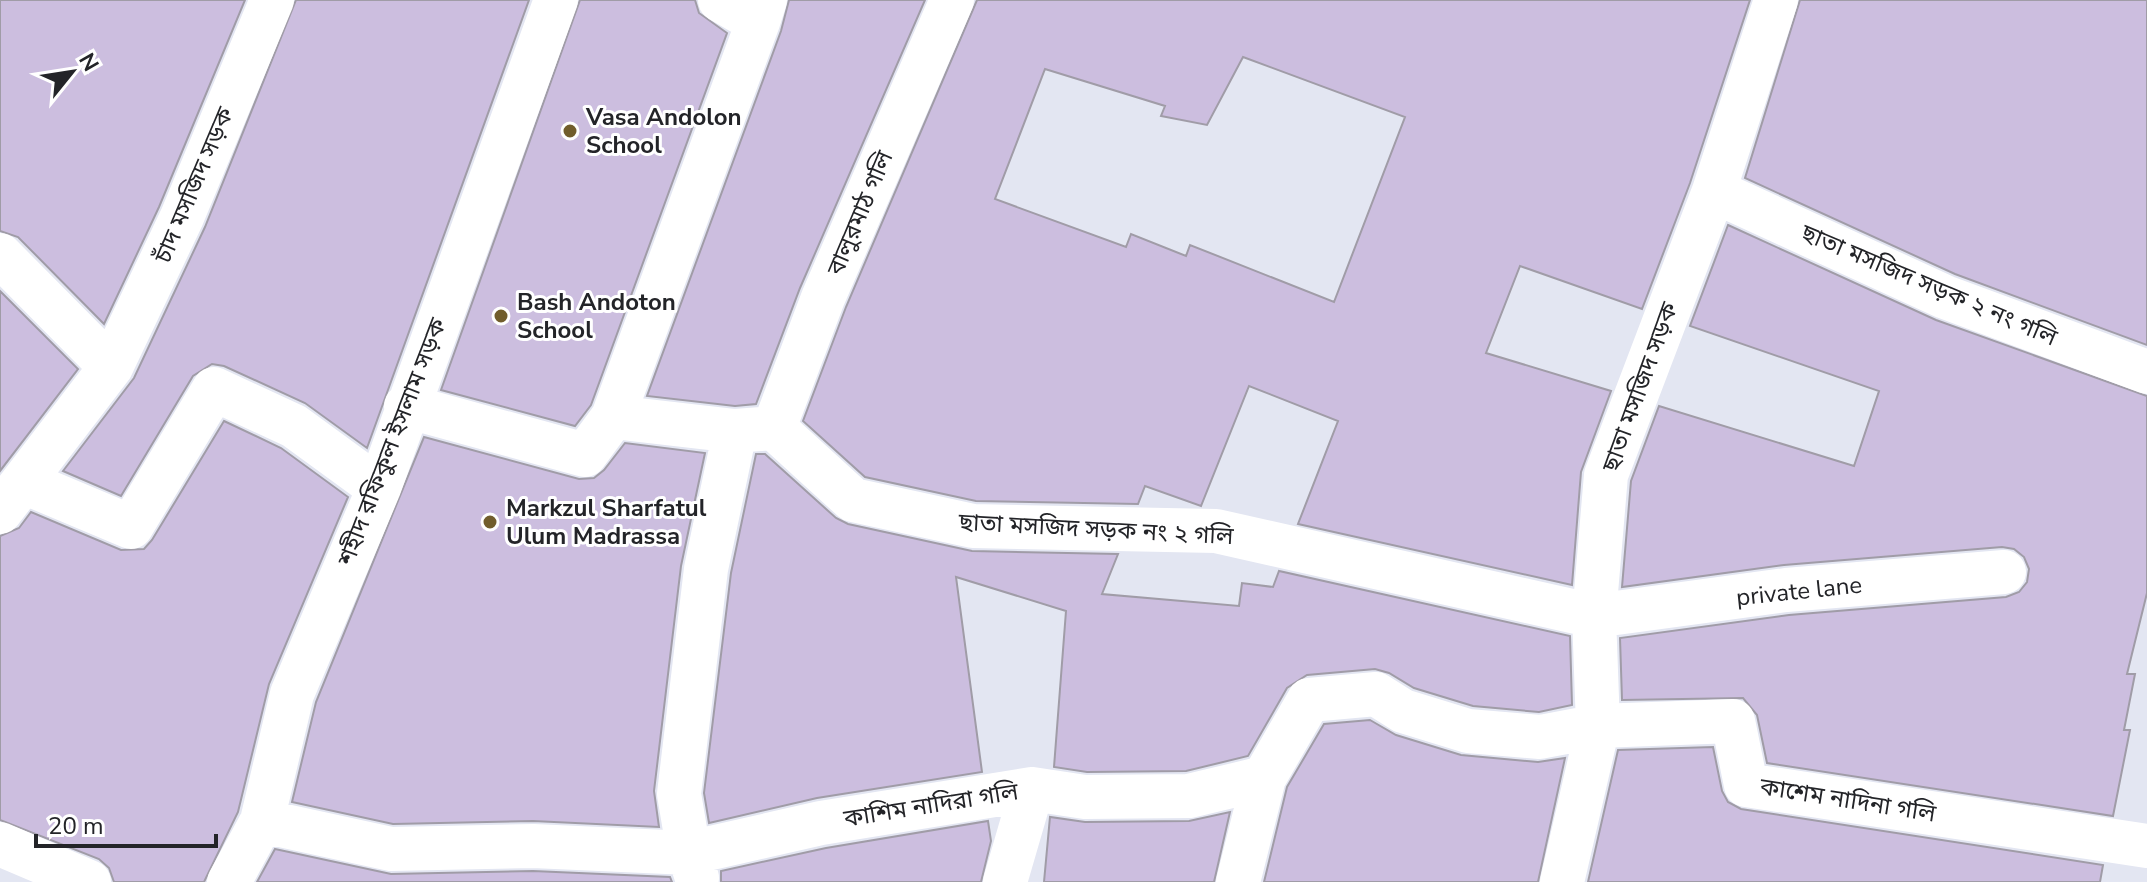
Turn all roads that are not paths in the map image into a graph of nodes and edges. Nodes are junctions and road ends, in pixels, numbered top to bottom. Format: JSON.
{"nodes":[{"id":1,"x":272,"y":0,"type":"edge"},
{"id":2,"x":556,"y":0,"type":"edge"},
{"id":3,"x":720,"y":0,"type":"edge"},
{"id":4,"x":952,"y":0,"type":"edge"},
{"id":5,"x":1776,"y":0,"type":"edge"},
{"id":6,"x":762,"y":11,"type":"edge"},
{"id":7,"x":1714,"y":191,"type":"junction"},
{"id":8,"x":0,"y":255,"type":"edge"},
{"id":9,"x":111,"y":367,"type":"junction"},
{"id":10,"x":2147,"y":372,"type":"edge"},
{"id":11,"x":406,"y":406,"type":"junction"},
{"id":12,"x":613,"y":417,"type":"junction"},
{"id":13,"x":754,"y":430,"type":"junction"},
{"id":14,"x":379,"y":488,"type":"junction"},
{"id":15,"x":12,"y":497,"type":"edge"},
{"id":16,"x":2004,"y":572,"type":"dead end"},
{"id":17,"x":1594,"y":616,"type":"junction"},
{"id":18,"x":1598,"y":726,"type":"junction"},
{"id":19,"x":1264,"y":778,"type":"junction"},
{"id":20,"x":1032,"y":789,"type":"junction"},
{"id":21,"x":262,"y":821,"type":"junction"},
{"id":22,"x":0,"y":844,"type":"edge"},
{"id":23,"x":2147,"y":846,"type":"edge"},
{"id":24,"x":423,"y":865,"type":"edge"},
{"id":25,"x":694,"y":868,"type":"edge"},
{"id":26,"x":89,"y":882,"type":"edge"},
{"id":27,"x":229,"y":882,"type":"edge"},
{"id":28,"x":1005,"y":882,"type":"edge"},
{"id":29,"x":1238,"y":882,"type":"edge"},
{"id":30,"x":1562,"y":882,"type":"edge"}],
"edges":[{"from":1,"to":9,"type":"street","name":"চাঁদ মসজিদ সড়ক"},
{"from":2,"to":11,"type":"street","name":"শহীদ রফিকুল ইসলাম সড়ক"},
{"from":3,"to":6,"type":"street"},
{"from":4,"to":13,"type":"street","name":"বালুরমাঠ গলি"},
{"from":5,"to":7,"type":"street","name":"ছাতা মসজিদ সড়ক"},
{"from":6,"to":12,"type":"street"},
{"from":7,"to":10,"type":"street","name":"ছাতা মসজিদ সড়ক ২ নং গলি"},
{"from":7,"to":17,"type":"street","name":"ছাতা মসজিদ সড়ক"},
{"from":8,"to":9,"type":"street"},
{"from":9,"to":15,"type":"street","name":"চাঁদ মসজিদ সড়ক"},
{"from":11,"to":12,"type":"street"},
{"from":11,"to":14,"type":"street","name":"শহীদ রফিকুল ইসলাম সড়ক"},
{"from":12,"to":13,"type":"street"},
{"from":13,"to":17,"type":"street","name":"ছাতা মসজিদ সড়ক নং ২ গলি"},
{"from":13,"to":25,"type":"street","name":"বালুরমাঠ গলি"},
{"from":14,"to":15,"type":"street"},
{"from":14,"to":21,"type":"street","name":"শহীদ রফিকুল ইসলাম সড়ক"},
{"from":16,"to":17,"type":"street","name":"private lane"},
{"from":17,"to":18,"type":"street","name":"ছাতা মসজিদ সড়ক"},
{"from":18,"to":19,"type":"street"},
{"from":18,"to":23,"type":"street","name":"কাশেম নাদিনা গলি"},
{"from":18,"to":30,"type":"street","name":"ছাতা মসজিদ সড়ক"},
{"from":19,"to":20,"type":"street","name":"কাশিম নাদিরা গলি"},
{"from":19,"to":29,"type":"street"},
{"from":20,"to":25,"type":"street","name":"কাশিম নাদিরা গলি"},
{"from":20,"to":28,"type":"street"},
{"from":21,"to":24,"type":"street","name":"কাশিম নাদিরা গলি"},
{"from":21,"to":27,"type":"street","name":"শহীদ রফিকুল ইসলাম সড়ক"},
{"from":22,"to":26,"type":"street"},
{"from":24,"to":25,"type":"street","name":"কাশিম নাদিরা গলি"}]}
